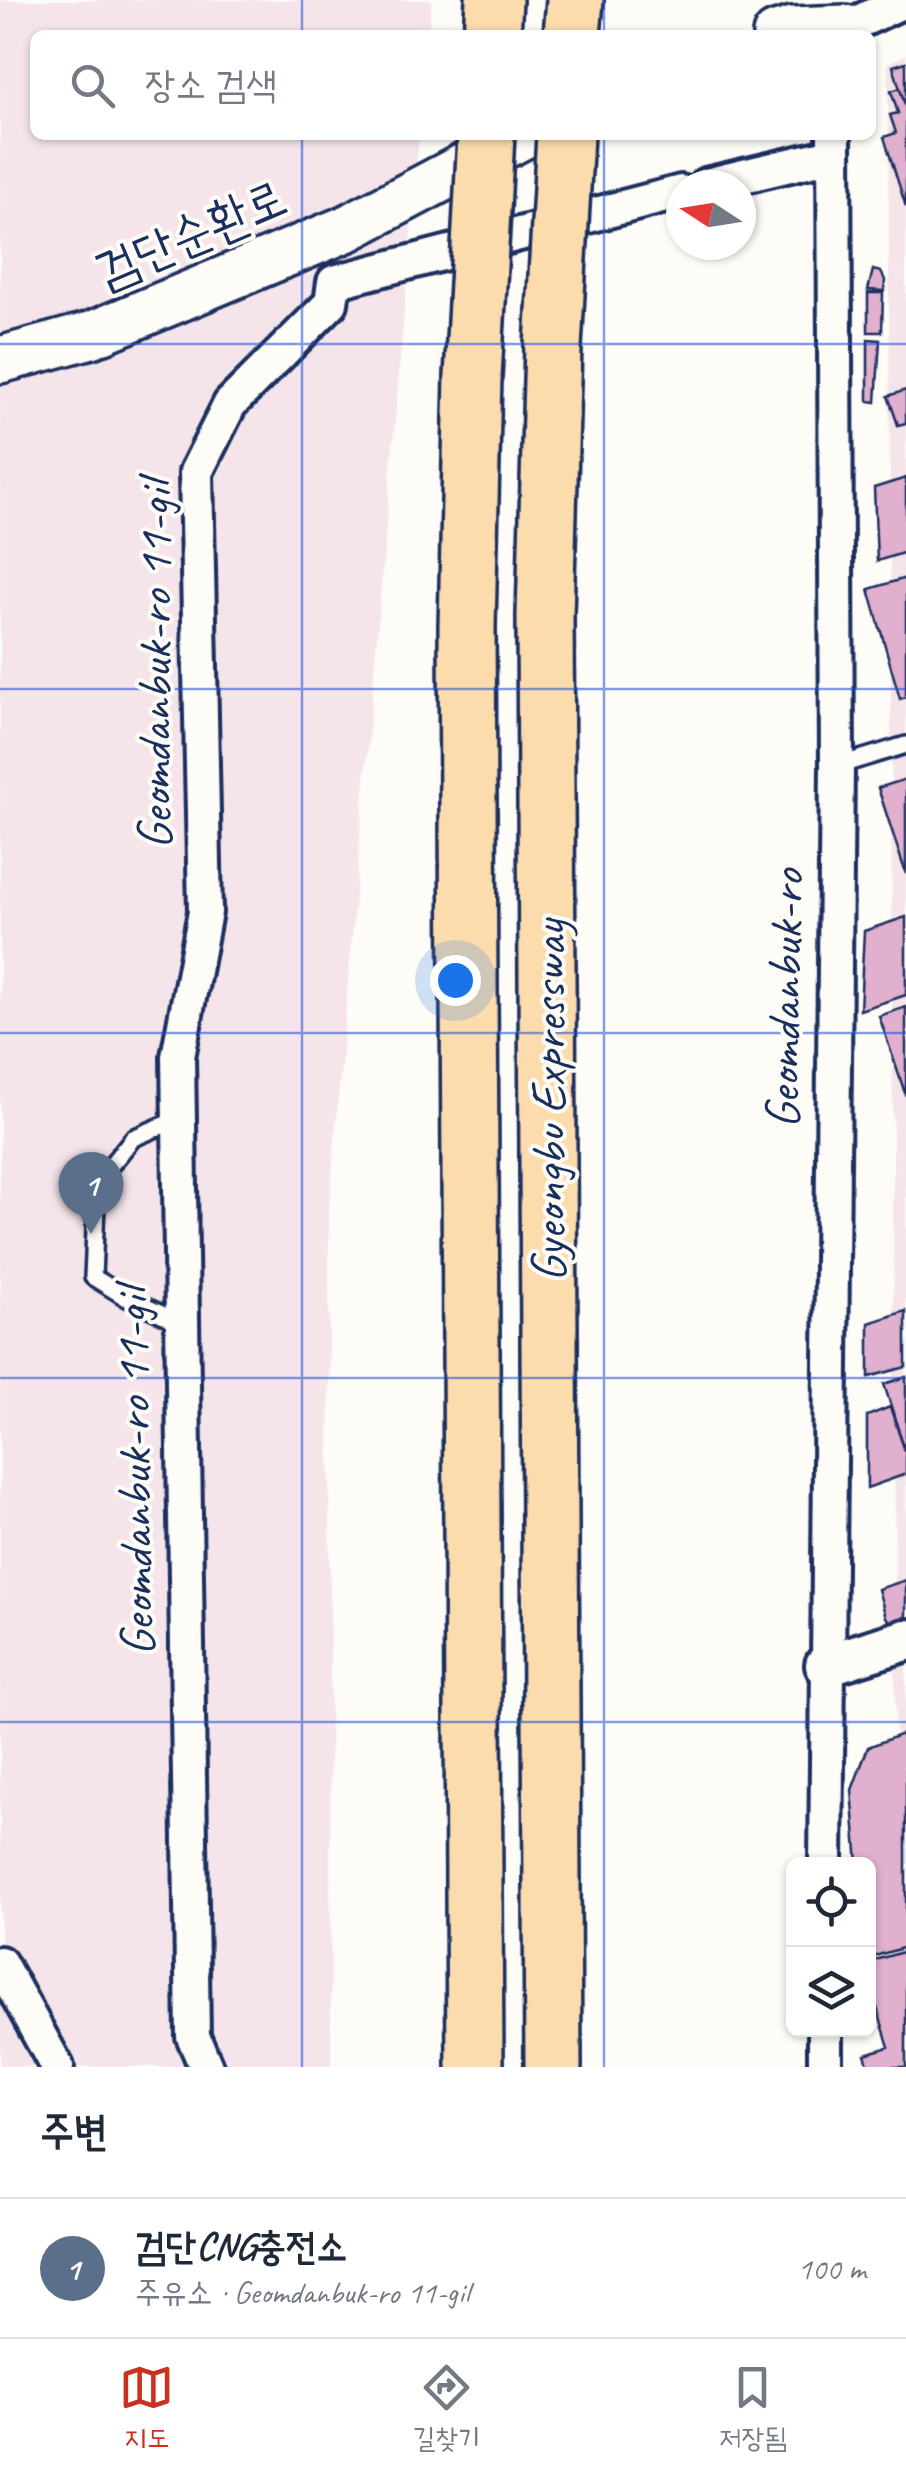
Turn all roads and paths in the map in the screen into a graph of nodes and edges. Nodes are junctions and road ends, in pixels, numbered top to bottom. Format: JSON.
{"nodes":[{"id":1,"x":494,"y":0,"type":"edge"},
{"id":2,"x":575,"y":0,"type":"edge"},
{"id":3,"x":906,"y":0,"type":"edge"},
{"id":4,"x":845,"y":21,"type":"edge"},
{"id":5,"x":492,"y":30,"type":"edge"},
{"id":6,"x":572,"y":30,"type":"edge"},
{"id":7,"x":793,"y":30,"type":"edge"},
{"id":8,"x":486,"y":140,"type":"edge"},
{"id":9,"x":515,"y":140,"type":"edge"},
{"id":10,"x":565,"y":140,"type":"edge"},
{"id":11,"x":833,"y":145,"type":"edge"},
{"id":12,"x":754,"y":170,"type":"edge"},
{"id":13,"x":666,"y":196,"type":"edge"},
{"id":14,"x":0,"y":360,"type":"edge"},
{"id":15,"x":906,"y":745,"type":"edge"},
{"id":16,"x":837,"y":766,"type":"junction"},
{"id":17,"x":178,"y":1118,"type":"junction"},
{"id":18,"x":182,"y":1324,"type":"junction"},
{"id":19,"x":906,"y":1640,"type":"edge"},
{"id":20,"x":826,"y":1665,"type":"junction"},
{"id":21,"x":826,"y":1857,"type":"edge"},
{"id":22,"x":0,"y":1963,"type":"edge"},
{"id":23,"x":825,"y":2037,"type":"edge"},
{"id":24,"x":57,"y":2067,"type":"edge"},
{"id":25,"x":206,"y":2067,"type":"edge"},
{"id":26,"x":475,"y":2067,"type":"edge"},
{"id":27,"x":553,"y":2067,"type":"edge"},
{"id":28,"x":825,"y":2067,"type":"edge"}],
"edges":[{"from":1,"to":5,"type":"highway"},
{"from":2,"to":6,"type":"highway"},
{"from":3,"to":4,"type":"street"},
{"from":4,"to":7,"type":"main road"},
{"from":8,"to":26,"type":"highway","name":"Gyeongbu Expressway","bridge":true},
{"from":9,"to":14,"type":"main road","name":"검단순환로"},
{"from":10,"to":27,"type":"highway","name":"Gyeongbu Expressway","bridge":true},
{"from":11,"to":12,"type":"street"},
{"from":11,"to":16,"type":"street","name":"Geomdanbuk-ro"},
{"from":13,"to":17,"type":"street","name":"Geomdanbuk-ro 11-gil"},
{"from":15,"to":16,"type":"lane"},
{"from":16,"to":20,"type":"street","name":"Geomdanbuk-ro"},
{"from":17,"to":18,"type":"street","name":"Geomdanbuk-ro 11-gil"},
{"from":17,"to":18,"type":"lane"},
{"from":18,"to":25,"type":"street","name":"Geomdanbuk-ro 11-gil"},
{"from":19,"to":20,"type":"street"},
{"from":20,"to":21,"type":"street","name":"Geomdanbuk-ro"},
{"from":22,"to":24,"type":"street"},
{"from":23,"to":28,"type":"street"}]}
